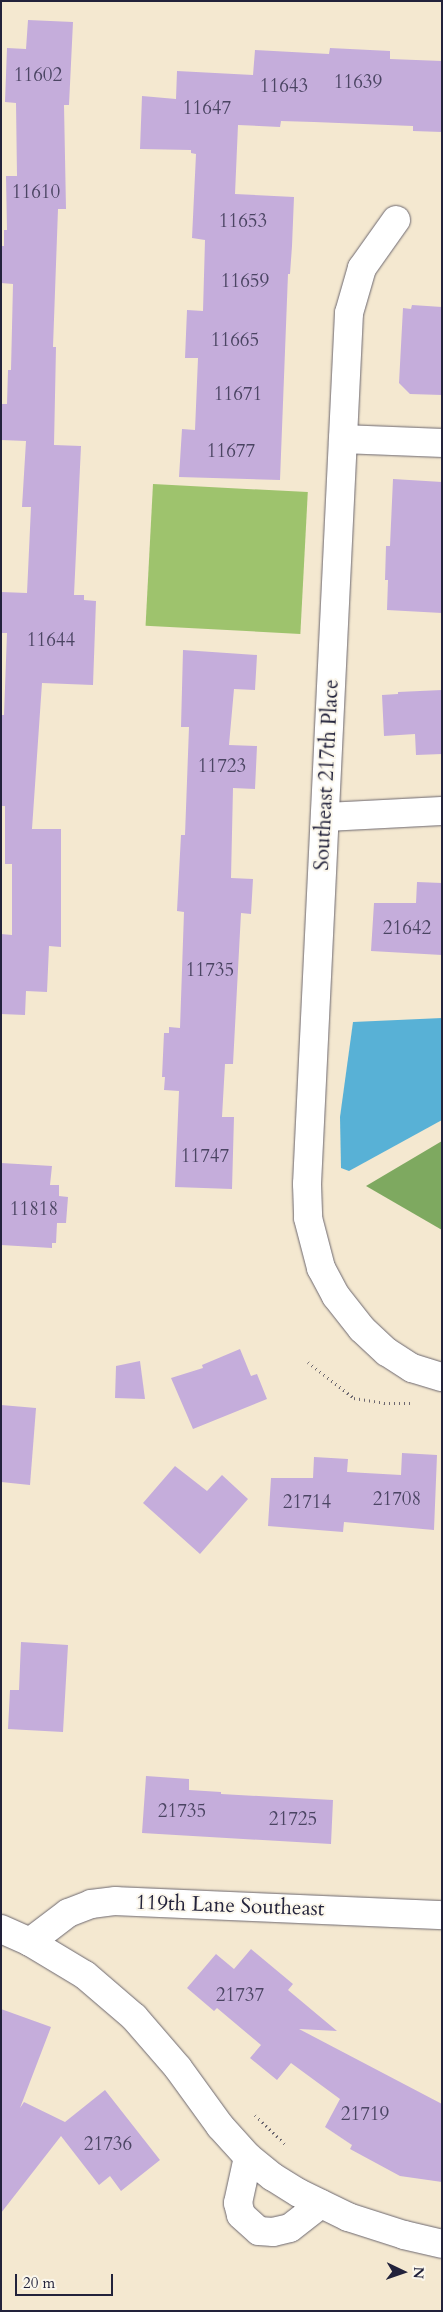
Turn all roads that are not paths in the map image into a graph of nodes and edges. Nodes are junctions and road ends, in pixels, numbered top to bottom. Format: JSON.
{"nodes":[{"id":1,"x":396,"y":220,"type":"dead end"},
{"id":2,"x":343,"y":439,"type":"junction"},
{"id":3,"x":442,"y":443,"type":"edge"},
{"id":4,"x":442,"y":811,"type":"edge"},
{"id":5,"x":326,"y":817,"type":"junction"},
{"id":6,"x":442,"y":1377,"type":"edge"},
{"id":7,"x":442,"y":1915,"type":"edge"},
{"id":8,"x":1,"y":1929,"type":"edge"},
{"id":9,"x":30,"y":1942,"type":"junction"},
{"id":10,"x":248,"y":2157,"type":"junction"},
{"id":11,"x":321,"y":2204,"type":"junction"},
{"id":12,"x":442,"y":2244,"type":"edge"}],
"edges":[{"from":1,"to":2,"type":"street","name":"Southeast 217th Place"},
{"from":2,"to":3,"type":"street"},
{"from":2,"to":5,"type":"street","name":"Southeast 217th Place"},
{"from":4,"to":5,"type":"street"},
{"from":5,"to":6,"type":"street","name":"Southeast 217th Place"},
{"from":7,"to":9,"type":"street","name":"119th Lane Southeast"},
{"from":8,"to":9,"type":"street"},
{"from":9,"to":10,"type":"street"},
{"from":10,"to":11,"type":"street"},
{"from":10,"to":11,"type":"street"},
{"from":11,"to":12,"type":"street"}]}
